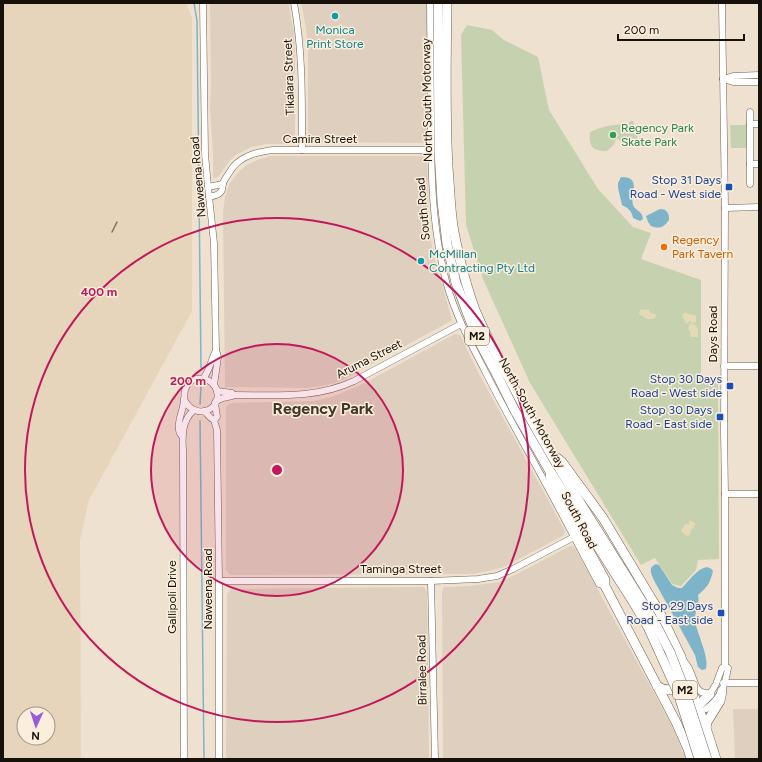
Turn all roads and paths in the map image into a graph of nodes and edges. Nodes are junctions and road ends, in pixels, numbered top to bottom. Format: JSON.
{"nodes":[{"id":1,"x":203,"y":3,"type":"edge"},
{"id":2,"x":294,"y":3,"type":"edge"},
{"id":3,"x":430,"y":3,"type":"edge"},
{"id":4,"x":438,"y":3,"type":"edge"},
{"id":5,"x":447,"y":3,"type":"edge"},
{"id":6,"x":722,"y":3,"type":"edge"},
{"id":7,"x":759,"y":75,"type":"edge"},
{"id":8,"x":745,"y":76,"type":"junction"},
{"id":9,"x":723,"y":79,"type":"junction"},
{"id":10,"x":745,"y":82,"type":"junction"},
{"id":11,"x":759,"y":82,"type":"edge"},
{"id":12,"x":750,"y":112,"type":"dead end"},
{"id":13,"x":750,"y":124,"type":"junction"},
{"id":14,"x":759,"y":124,"type":"edge"},
{"id":15,"x":302,"y":150,"type":"junction"},
{"id":16,"x":431,"y":150,"type":"junction"},
{"id":17,"x":750,"y":164,"type":"junction"},
{"id":18,"x":759,"y":164,"type":"edge"},
{"id":19,"x":223,"y":184,"type":"junction"},
{"id":20,"x":750,"y":184,"type":"dead end"},
{"id":21,"x":208,"y":188,"type":"junction"},
{"id":22,"x":209,"y":197,"type":"junction"},
{"id":23,"x":725,"y":208,"type":"junction"},
{"id":24,"x":759,"y":208,"type":"edge"},
{"id":25,"x":461,"y":324,"type":"junction"},
{"id":26,"x":216,"y":350,"type":"junction"},
{"id":27,"x":724,"y":366,"type":"junction"},
{"id":28,"x":759,"y":366,"type":"edge"},
{"id":29,"x":203,"y":379,"type":"junction"},
{"id":30,"x":216,"y":388,"type":"junction"},
{"id":31,"x":234,"y":395,"type":"junction"},
{"id":32,"x":184,"y":399,"type":"junction"},
{"id":33,"x":216,"y":402,"type":"junction"},
{"id":34,"x":194,"y":410,"type":"junction"},
{"id":35,"x":204,"y":411,"type":"junction"},
{"id":36,"x":214,"y":420,"type":"junction"},
{"id":37,"x":182,"y":435,"type":"junction"},
{"id":38,"x":551,"y":454,"type":"junction"},
{"id":39,"x":548,"y":468,"type":"junction"},
{"id":40,"x":725,"y":494,"type":"junction"},
{"id":41,"x":759,"y":494,"type":"edge"},
{"id":42,"x":574,"y":537,"type":"junction"},
{"id":43,"x":219,"y":581,"type":"junction"},
{"id":44,"x":431,"y":581,"type":"junction"},
{"id":45,"x":605,"y":586,"type":"junction"},
{"id":46,"x":651,"y":625,"type":"junction"},
{"id":47,"x":681,"y":657,"type":"junction"},
{"id":48,"x":725,"y":666,"type":"junction"},
{"id":49,"x":685,"y":672,"type":"junction"},
{"id":50,"x":759,"y":683,"type":"edge"},
{"id":51,"x":716,"y":684,"type":"junction"},
{"id":52,"x":657,"y":686,"type":"junction"},
{"id":53,"x":724,"y":687,"type":"junction"},
{"id":54,"x":710,"y":694,"type":"junction"},
{"id":55,"x":702,"y":709,"type":"junction"},
{"id":56,"x":690,"y":714,"type":"junction"},
{"id":57,"x":706,"y":728,"type":"junction"},
{"id":58,"x":715,"y":755,"type":"edge"},
{"id":59,"x":692,"y":756,"type":"edge"},
{"id":60,"x":184,"y":759,"type":"edge"},
{"id":61,"x":219,"y":759,"type":"edge"},
{"id":62,"x":436,"y":759,"type":"edge"},
{"id":63,"x":707,"y":759,"type":"edge"}],
"edges":[{"from":1,"to":21,"type":"street","name":"Naweena Road"},
{"from":2,"to":15,"type":"street","name":"Tikalara Street"},
{"from":3,"to":16,"type":"street","name":"South Road"},
{"from":4,"to":39,"type":"highway","name":"North South Motorway","number":"M2"},
{"from":5,"to":38,"type":"highway","name":"North South Motorway","number":"M2"},
{"from":6,"to":9,"type":"street","name":"Days Road"},
{"from":7,"to":8,"type":"street"},
{"from":8,"to":9,"type":"street"},
{"from":8,"to":10,"type":"street"},
{"from":9,"to":10,"type":"street"},
{"from":9,"to":23,"type":"street","name":"Days Road"},
{"from":10,"to":11,"type":"street"},
{"from":12,"to":13,"type":"street"},
{"from":13,"to":14,"type":"street"},
{"from":13,"to":17,"type":"street"},
{"from":15,"to":16,"type":"street","name":"Camira Street"},
{"from":15,"to":19,"type":"street","name":"Camira Street"},
{"from":16,"to":25,"type":"street","name":"South Road"},
{"from":17,"to":18,"type":"street"},
{"from":17,"to":20,"type":"street"},
{"from":19,"to":21,"type":"street"},
{"from":19,"to":22,"type":"street","name":"Camira Street"},
{"from":21,"to":22,"type":"street","name":"Naweena Road"},
{"from":22,"to":26,"type":"street","name":"Naweena Road"},
{"from":23,"to":24,"type":"street"},
{"from":23,"to":27,"type":"street","name":"Days Road"},
{"from":25,"to":31,"type":"street","name":"Aruma Street"},
{"from":25,"to":42,"type":"street","name":"South Road"},
{"from":26,"to":29,"type":"street","name":"Naweena Road"},
{"from":26,"to":30,"type":"street","name":"Naweena Road"},
{"from":27,"to":28,"type":"street"},
{"from":27,"to":40,"type":"street","name":"Days Road"},
{"from":29,"to":30,"type":"street"},
{"from":29,"to":32,"type":"street"},
{"from":30,"to":31,"type":"street","name":"Aruma Street"},
{"from":30,"to":33,"type":"street"},
{"from":31,"to":33,"type":"street","name":"Aruma Street"},
{"from":32,"to":34,"type":"street"},
{"from":32,"to":37,"type":"street","name":"Gallipoli Drive"},
{"from":33,"to":35,"type":"street"},
{"from":33,"to":36,"type":"street","name":"Naweena Road"},
{"from":34,"to":35,"type":"street"},
{"from":34,"to":37,"type":"street","name":"Gallipoli Drive"},
{"from":35,"to":36,"type":"street"},
{"from":36,"to":43,"type":"street","name":"Naweena Road"},
{"from":37,"to":60,"type":"street","name":"Gallipoli Drive"},
{"from":38,"to":46,"type":"highway","name":"North South Motorway","number":"M2"},
{"from":38,"to":47,"type":"highway"},
{"from":39,"to":45,"type":"highway"},
{"from":39,"to":46,"type":"highway","name":"North South Motorway","number":"M2"},
{"from":40,"to":41,"type":"street"},
{"from":40,"to":48,"type":"street","name":"Days Road"},
{"from":42,"to":44,"type":"street","name":"Taminga Street"},
{"from":42,"to":45,"type":"street","name":"South Road"},
{"from":43,"to":44,"type":"street","name":"Taminga Street"},
{"from":43,"to":61,"type":"street","name":"Naweena Road"},
{"from":44,"to":62,"type":"street","name":"Birralee Road"},
{"from":45,"to":52,"type":"highway","name":"South Road"},
{"from":46,"to":59,"type":"highway","name":"North South Motorway","number":"M2","bridge":true},
{"from":46,"to":63,"type":"highway","name":"North South Motorway","number":"M2","bridge":true},
{"from":47,"to":49,"type":"highway"},
{"from":47,"to":54,"type":"street"},
{"from":48,"to":51,"type":"street","name":"Days Road"},
{"from":48,"to":53,"type":"street","name":"Days Road"},
{"from":49,"to":52,"type":"highway"},
{"from":49,"to":55,"type":"highway"},
{"from":50,"to":53,"type":"street"},
{"from":51,"to":53,"type":"street"},
{"from":51,"to":54,"type":"street","name":"Days Road"},
{"from":52,"to":56,"type":"highway"},
{"from":52,"to":59,"type":"highway","name":"South Road"},
{"from":53,"to":55,"type":"street"},
{"from":53,"to":57,"type":"highway"},
{"from":54,"to":55,"type":"highway"},
{"from":55,"to":56,"type":"highway"},
{"from":55,"to":57,"type":"highway"},
{"from":56,"to":59,"type":"highway"},
{"from":57,"to":58,"type":"highway"},
{"from":58,"to":59,"type":"highway"}]}
